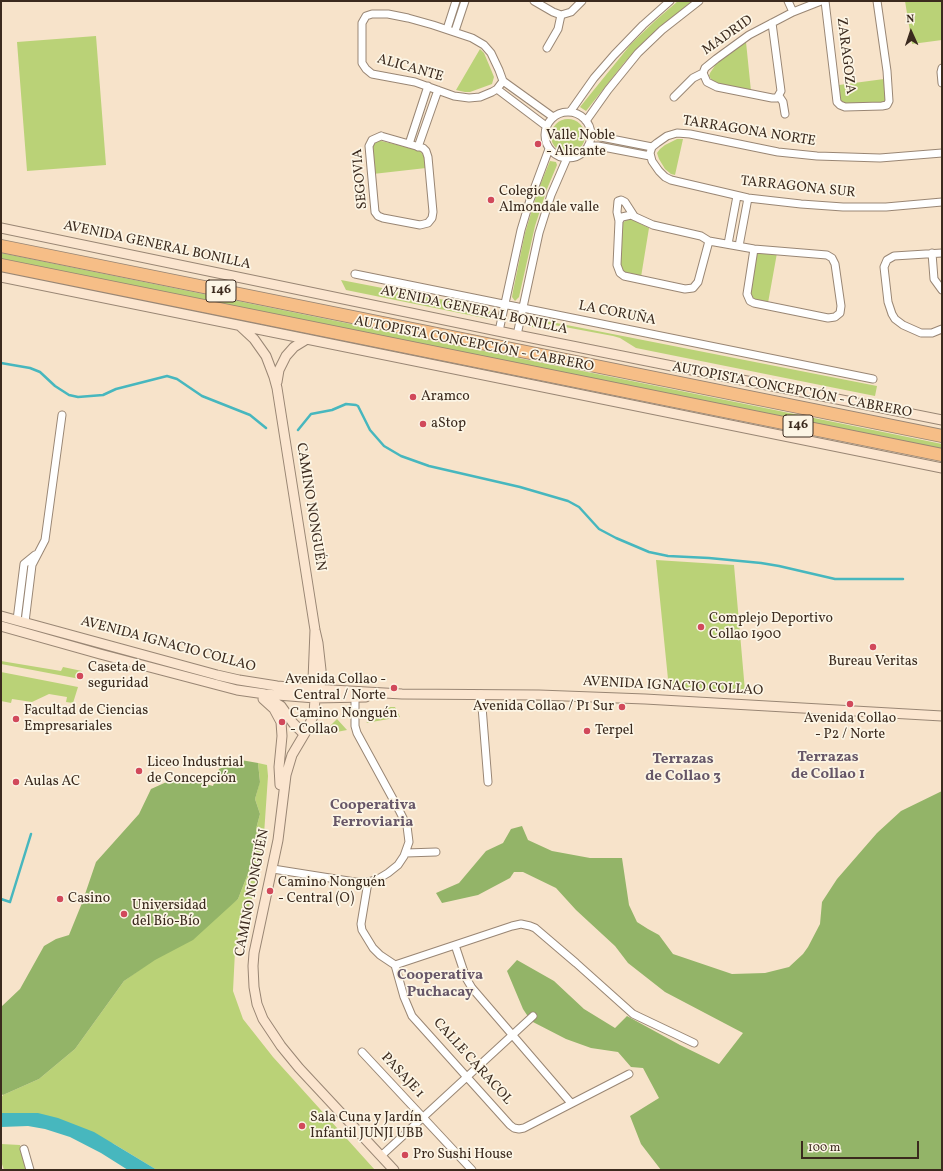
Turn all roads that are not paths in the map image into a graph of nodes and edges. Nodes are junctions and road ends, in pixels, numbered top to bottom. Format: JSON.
{"nodes":[{"id":1,"x":456,"y":1,"type":"edge"},
{"id":2,"x":465,"y":1,"type":"edge"},
{"id":3,"x":534,"y":1,"type":"edge"},
{"id":4,"x":582,"y":1,"type":"edge"},
{"id":5,"x":670,"y":1,"type":"edge"},
{"id":6,"x":699,"y":1,"type":"edge"},
{"id":7,"x":788,"y":1,"type":"edge"},
{"id":8,"x":799,"y":1,"type":"edge"},
{"id":9,"x":822,"y":1,"type":"edge"},
{"id":10,"x":825,"y":1,"type":"edge"},
{"id":11,"x":877,"y":1,"type":"edge"},
{"id":12,"x":802,"y":8,"type":"junction"},
{"id":13,"x":793,"y":12,"type":"junction"},
{"id":14,"x":561,"y":15,"type":"junction"},
{"id":15,"x":772,"y":23,"type":"junction"},
{"id":16,"x":447,"y":29,"type":"junction"},
{"id":17,"x":455,"y":31,"type":"junction"},
{"id":18,"x":547,"y":48,"type":"dead end"},
{"id":19,"x":942,"y":68,"type":"edge"},
{"id":20,"x":703,"y":73,"type":"junction"},
{"id":21,"x":503,"y":81,"type":"junction"},
{"id":22,"x":942,"y":83,"type":"edge"},
{"id":23,"x":428,"y":86,"type":"junction"},
{"id":24,"x":497,"y":89,"type":"junction"},
{"id":25,"x":438,"y":90,"type":"junction"},
{"id":26,"x":779,"y":96,"type":"junction"},
{"id":27,"x":674,"y":97,"type":"dead end"},
{"id":28,"x":570,"y":112,"type":"junction"},
{"id":29,"x":785,"y":114,"type":"dead end"},
{"id":30,"x":553,"y":117,"type":"junction"},
{"id":31,"x":586,"y":121,"type":"junction"},
{"id":32,"x":546,"y":126,"type":"junction"},
{"id":33,"x":591,"y":132,"type":"junction"},
{"id":34,"x":409,"y":144,"type":"junction"},
{"id":35,"x":588,"y":146,"type":"junction"},
{"id":36,"x":418,"y":147,"type":"junction"},
{"id":37,"x":652,"y":147,"type":"junction"},
{"id":38,"x":549,"y":149,"type":"junction"},
{"id":39,"x":942,"y":153,"type":"edge"},
{"id":40,"x":650,"y":156,"type":"junction"},
{"id":41,"x":567,"y":158,"type":"junction"},
{"id":42,"x":738,"y":196,"type":"junction"},
{"id":43,"x":748,"y":198,"type":"junction"},
{"id":44,"x":942,"y":202,"type":"edge"},
{"id":45,"x":634,"y":216,"type":"junction"},
{"id":46,"x":619,"y":221,"type":"junction"},
{"id":47,"x":1,"y":228,"type":"edge"},
{"id":48,"x":709,"y":241,"type":"junction"},
{"id":49,"x":728,"y":244,"type":"junction"},
{"id":50,"x":1,"y":246,"type":"edge"},
{"id":51,"x":739,"y":246,"type":"junction"},
{"id":52,"x":754,"y":249,"type":"junction"},
{"id":53,"x":932,"y":253,"type":"junction"},
{"id":54,"x":942,"y":253,"type":"edge"},
{"id":55,"x":1,"y":264,"type":"edge"},
{"id":56,"x":355,"y":274,"type":"dead end"},
{"id":57,"x":1,"y":277,"type":"edge"},
{"id":58,"x":942,"y":290,"type":"edge"},
{"id":59,"x":505,"y":304,"type":"junction"},
{"id":60,"x":523,"y":308,"type":"junction"},
{"id":61,"x":239,"y":325,"type":"junction"},
{"id":62,"x":942,"y":329,"type":"edge"},
{"id":63,"x":499,"y":331,"type":"junction"},
{"id":64,"x":517,"y":335,"type":"junction"},
{"id":65,"x":307,"y":339,"type":"junction"},
{"id":66,"x":873,"y":379,"type":"dead end"},
{"id":67,"x":277,"y":388,"type":"junction"},
{"id":68,"x":62,"y":415,"type":"dead end"},
{"id":69,"x":942,"y":420,"type":"edge"},
{"id":70,"x":942,"y":436,"type":"edge"},
{"id":71,"x":942,"y":455,"type":"edge"},
{"id":72,"x":942,"y":468,"type":"edge"},
{"id":73,"x":1,"y":616,"type":"edge"},
{"id":74,"x":21,"y":621,"type":"junction"},
{"id":75,"x":1,"y":626,"type":"edge"},
{"id":76,"x":237,"y":690,"type":"junction"},
{"id":77,"x":316,"y":692,"type":"junction"},
{"id":78,"x":402,"y":694,"type":"junction"},
{"id":79,"x":481,"y":694,"type":"junction"},
{"id":80,"x":355,"y":697,"type":"junction"},
{"id":81,"x":263,"y":699,"type":"junction"},
{"id":82,"x":942,"y":716,"type":"edge"},
{"id":83,"x":304,"y":734,"type":"junction"},
{"id":84,"x":488,"y":782,"type":"dead end"},
{"id":85,"x":282,"y":798,"type":"junction"},
{"id":86,"x":436,"y":852,"type":"dead end"},
{"id":87,"x":406,"y":853,"type":"junction"},
{"id":88,"x":272,"y":869,"type":"junction"},
{"id":89,"x":368,"y":882,"type":"junction"},
{"id":90,"x":455,"y":945,"type":"junction"},
{"id":91,"x":395,"y":965,"type":"junction"},
{"id":92,"x":533,"y":1016,"type":"dead end"},
{"id":93,"x":512,"y":1034,"type":"junction"},
{"id":94,"x":694,"y":1043,"type":"dead end"},
{"id":95,"x":362,"y":1052,"type":"dead end"},
{"id":96,"x":629,"y":1074,"type":"dead end"},
{"id":97,"x":466,"y":1076,"type":"junction"},
{"id":98,"x":571,"y":1103,"type":"junction"},
{"id":99,"x":423,"y":1117,"type":"junction"},
{"id":100,"x":24,"y":1149,"type":"dead end"},
{"id":101,"x":381,"y":1156,"type":"junction"},
{"id":102,"x":30,"y":1170,"type":"edge"},
{"id":103,"x":394,"y":1170,"type":"edge"},
{"id":104,"x":472,"y":1170,"type":"edge"}],
"edges":[{"from":1,"to":16,"type":"street"},
{"from":2,"to":17,"type":"street"},
{"from":3,"to":14,"type":"street"},
{"from":4,"to":14,"type":"street"},
{"from":5,"to":28,"type":"street"},
{"from":6,"to":31,"type":"street"},
{"from":7,"to":13,"type":"street"},
{"from":8,"to":12,"type":"street"},
{"from":9,"to":12,"type":"street","name":"ZARAGOZA"},
{"from":10,"to":11,"type":"street","name":"ZARAGOZA"},
{"from":12,"to":13,"type":"street","name":"MADRID"},
{"from":13,"to":15,"type":"street","name":"MADRID"},
{"from":14,"to":18,"type":"street"},
{"from":15,"to":20,"type":"street","name":"MADRID"},
{"from":15,"to":26,"type":"street","name":"MADRID"},
{"from":16,"to":17,"type":"street","name":"ALICANTE"},
{"from":16,"to":23,"type":"street","name":"ALICANTE"},
{"from":17,"to":21,"type":"street","name":"ALICANTE"},
{"from":19,"to":22,"type":"street"},
{"from":20,"to":26,"type":"street","name":"MADRID"},
{"from":20,"to":27,"type":"street","name":"MADRID"},
{"from":21,"to":24,"type":"street"},
{"from":21,"to":30,"type":"street"},
{"from":23,"to":25,"type":"street","name":"ALICANTE"},
{"from":23,"to":34,"type":"street"},
{"from":24,"to":25,"type":"street","name":"ALICANTE"},
{"from":24,"to":32,"type":"street"},
{"from":25,"to":36,"type":"street"},
{"from":26,"to":29,"type":"street","name":"MADRID"},
{"from":28,"to":30,"type":"street"},
{"from":28,"to":31,"type":"street"},
{"from":30,"to":32,"type":"street"},
{"from":31,"to":33,"type":"street"},
{"from":32,"to":38,"type":"street"},
{"from":33,"to":35,"type":"street"},
{"from":33,"to":37,"type":"street"},
{"from":34,"to":36,"type":"street","name":"SEGOVIA"},
{"from":34,"to":36,"type":"street","name":"SEGOVIA"},
{"from":35,"to":40,"type":"street"},
{"from":35,"to":41,"type":"street"},
{"from":37,"to":39,"type":"street","name":"TARRAGONA NORTE"},
{"from":37,"to":40,"type":"street"},
{"from":38,"to":41,"type":"street"},
{"from":38,"to":59,"type":"street"},
{"from":40,"to":42,"type":"street","name":"TARRAGONA SUR"},
{"from":41,"to":60,"type":"street"},
{"from":42,"to":43,"type":"street","name":"TARRAGONA SUR"},
{"from":42,"to":49,"type":"street"},
{"from":43,"to":44,"type":"street","name":"TARRAGONA SUR"},
{"from":43,"to":51,"type":"street"},
{"from":45,"to":46,"type":"street"},
{"from":45,"to":46,"type":"street"},
{"from":45,"to":48,"type":"street"},
{"from":46,"to":48,"type":"street"},
{"from":47,"to":63,"type":"main road","name":"AVENIDA GENERAL BONILLA"},
{"from":48,"to":49,"type":"street"},
{"from":49,"to":51,"type":"street"},
{"from":50,"to":70,"type":"highway","name":"AUTOPISTA CONCEPCIÓN - CABRERO","number":"146"},
{"from":51,"to":52,"type":"street"},
{"from":52,"to":52,"type":"street"},
{"from":53,"to":54,"type":"street"},
{"from":53,"to":58,"type":"street"},
{"from":53,"to":62,"type":"street"},
{"from":55,"to":71,"type":"highway","name":"AUTOPISTA CONCEPCIÓN - CABRERO","number":"146"},
{"from":56,"to":59,"type":"street","name":"LA CORUÑA"},
{"from":57,"to":61,"type":"main road"},
{"from":59,"to":60,"type":"street","name":"LA CORUÑA"},
{"from":59,"to":63,"type":"street"},
{"from":60,"to":64,"type":"street"},
{"from":60,"to":66,"type":"street","name":"LA CORUÑA"},
{"from":61,"to":65,"type":"main road"},
{"from":61,"to":67,"type":"main road","name":"CAMINO NONGUÉN"},
{"from":63,"to":64,"type":"main road","name":"AVENIDA GENERAL BONILLA"},
{"from":64,"to":69,"type":"main road","name":"AVENIDA GENERAL BONILLA"},
{"from":65,"to":67,"type":"main road","name":"CAMINO NONGUÉN"},
{"from":65,"to":72,"type":"main road"},
{"from":67,"to":77,"type":"main road","name":"CAMINO NONGUÉN"},
{"from":68,"to":74,"type":"street"},
{"from":73,"to":74,"type":"main road","name":"AVENIDA IGNACIO COLLAO"},
{"from":74,"to":77,"type":"main road","name":"AVENIDA IGNACIO COLLAO"},
{"from":75,"to":76,"type":"main road","name":"AVENIDA IGNACIO COLLAO"},
{"from":76,"to":77,"type":"main road","name":"AVENIDA IGNACIO COLLAO"},
{"from":76,"to":81,"type":"main road"},
{"from":77,"to":78,"type":"main road","name":"AVENIDA IGNACIO COLLAO"},
{"from":77,"to":80,"type":"main road","name":"AVENIDA IGNACIO COLLAO"},
{"from":77,"to":83,"type":"main road","name":"CAMINO NONGUÉN"},
{"from":78,"to":79,"type":"main road","name":"AVENIDA IGNACIO COLLAO"},
{"from":78,"to":80,"type":"main road","name":"AVENIDA IGNACIO COLLAO"},
{"from":79,"to":82,"type":"main road","name":"AVENIDA IGNACIO COLLAO"},
{"from":79,"to":84,"type":"street"},
{"from":80,"to":87,"type":"street"},
{"from":81,"to":83,"type":"main road"},
{"from":81,"to":85,"type":"main road"},
{"from":83,"to":85,"type":"main road","name":"CAMINO NONGUÉN"},
{"from":85,"to":88,"type":"main road","name":"CAMINO NONGUÉN"},
{"from":86,"to":87,"type":"street"},
{"from":87,"to":89,"type":"street"},
{"from":88,"to":89,"type":"street"},
{"from":88,"to":101,"type":"main road","name":"CAMINO NONGUÉN"},
{"from":89,"to":91,"type":"street"},
{"from":90,"to":91,"type":"street"},
{"from":90,"to":93,"type":"street"},
{"from":90,"to":94,"type":"street"},
{"from":91,"to":97,"type":"street","name":"CALLE CARACOL"},
{"from":92,"to":93,"type":"street"},
{"from":93,"to":97,"type":"street"},
{"from":93,"to":98,"type":"street"},
{"from":95,"to":99,"type":"street","name":"PASAJE 1"},
{"from":96,"to":98,"type":"street"},
{"from":97,"to":98,"type":"street","name":"CALLE CARACOL"},
{"from":97,"to":99,"type":"street"},
{"from":99,"to":101,"type":"street"},
{"from":99,"to":104,"type":"street","name":"PASAJE 1"},
{"from":100,"to":102,"type":"street"},
{"from":101,"to":103,"type":"main road","name":"CAMINO NONGUÉN"}]}
